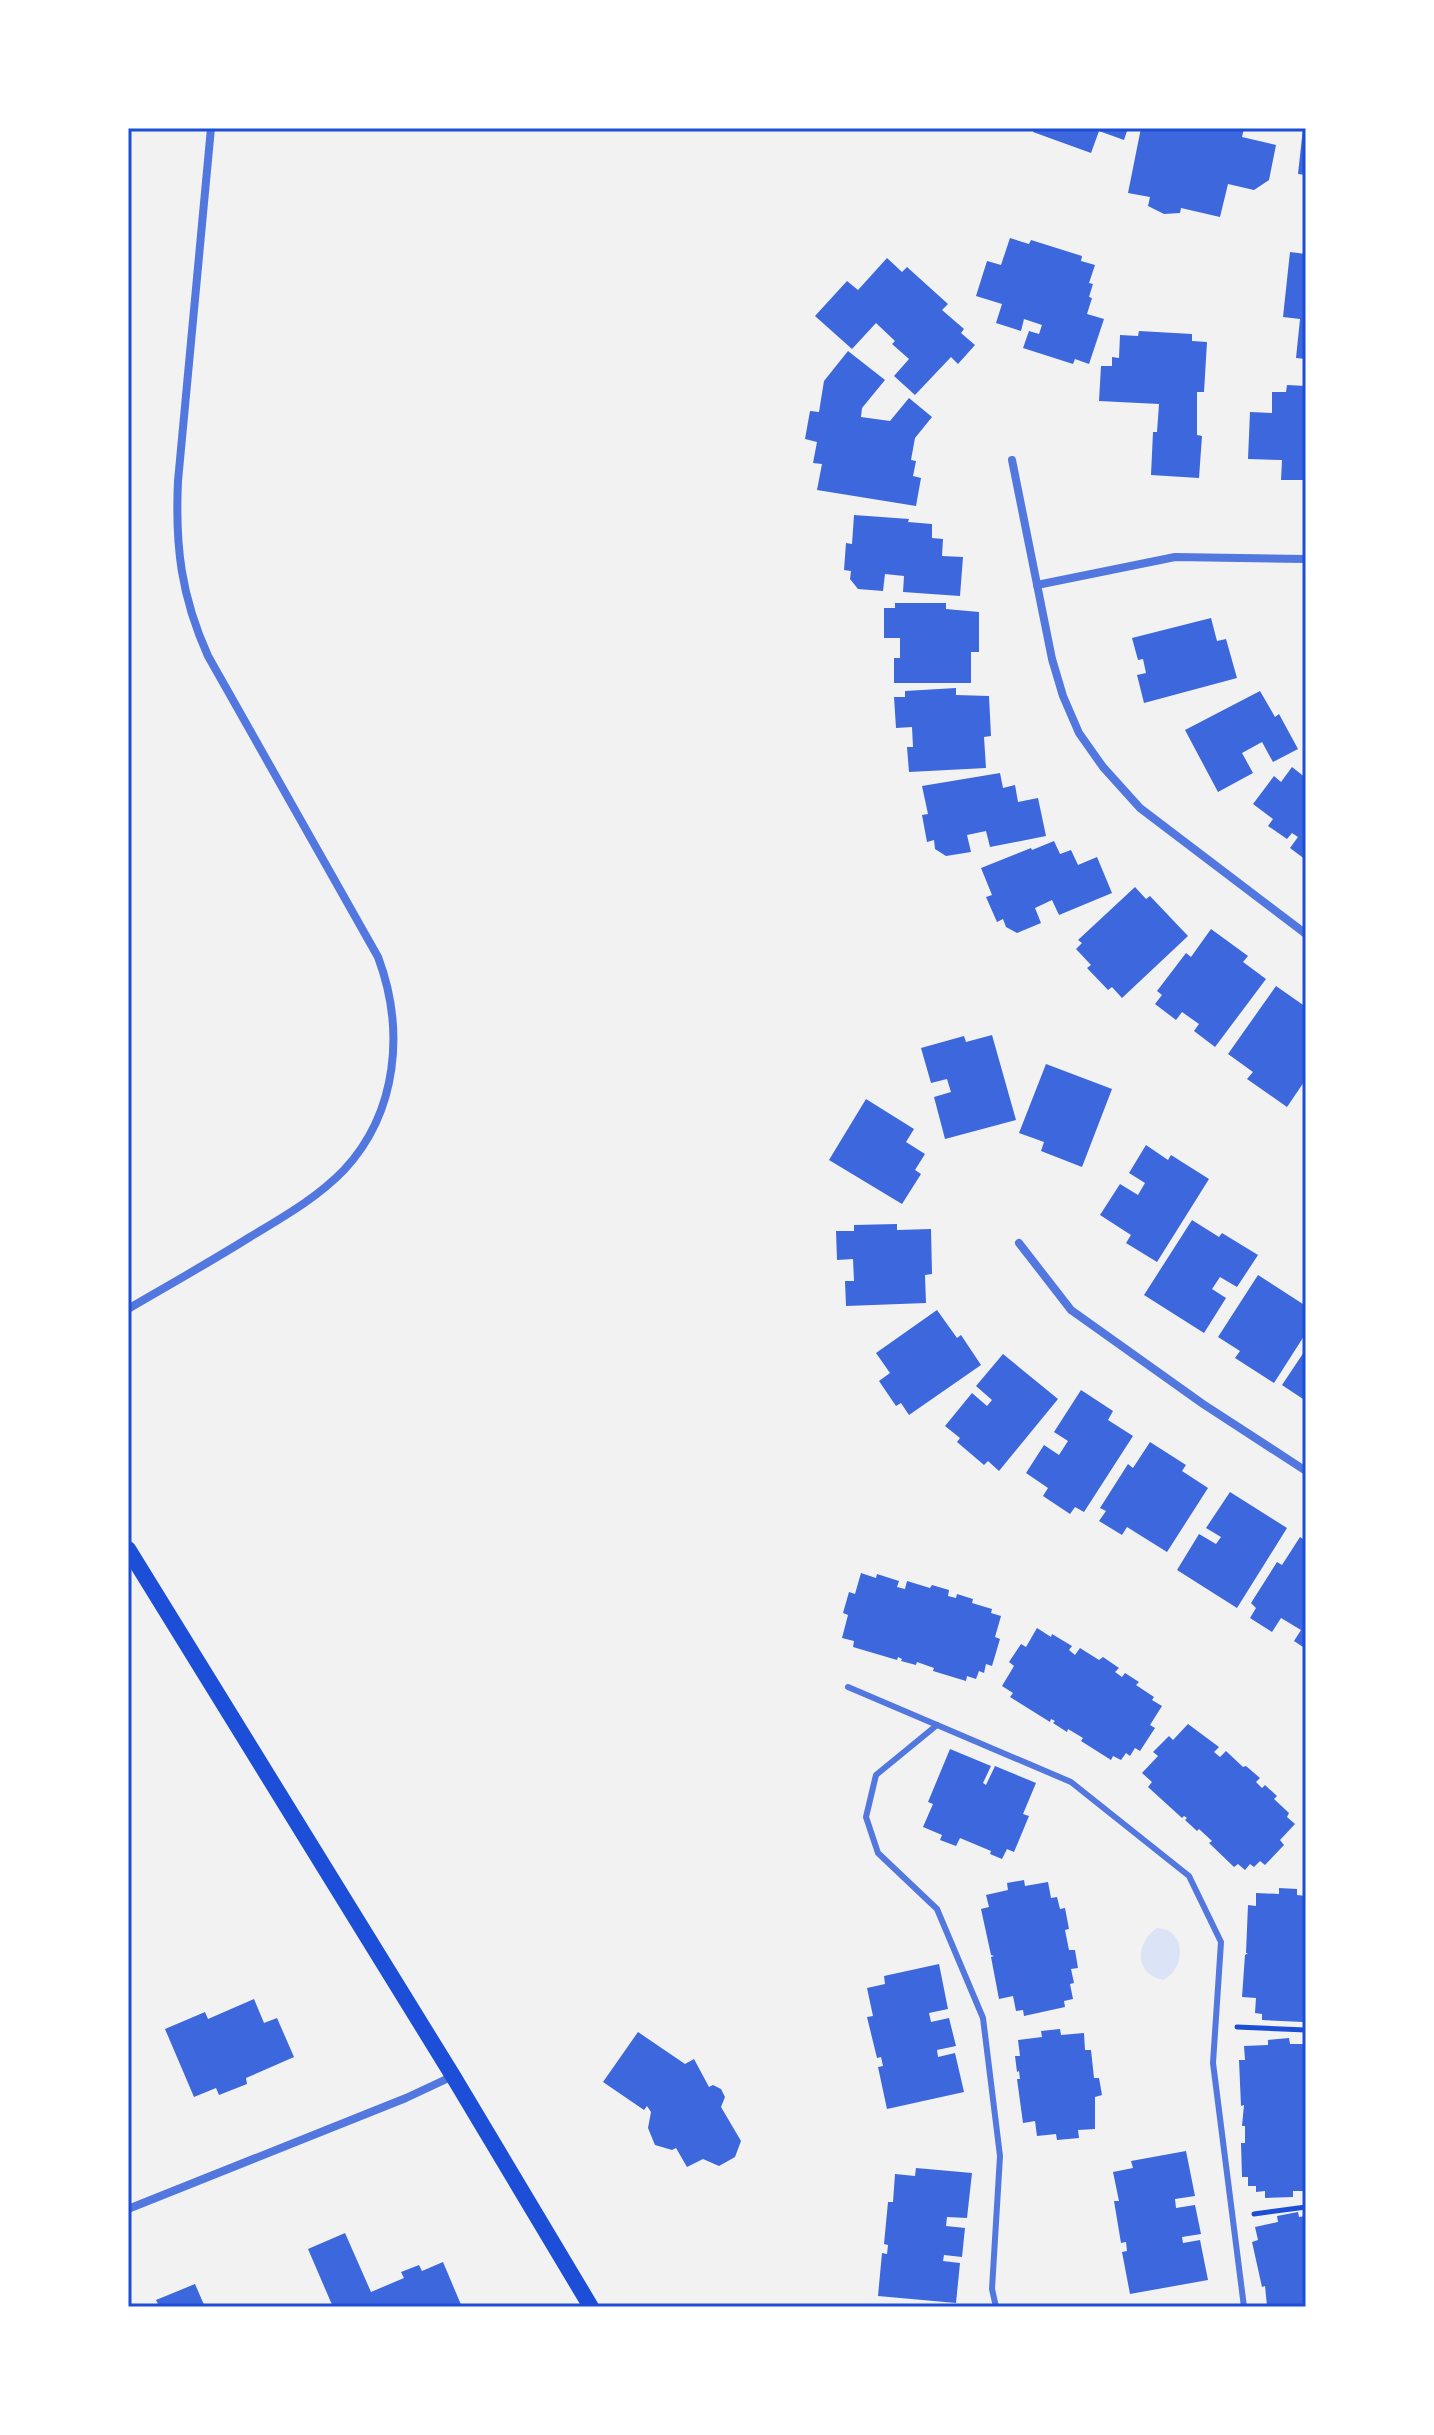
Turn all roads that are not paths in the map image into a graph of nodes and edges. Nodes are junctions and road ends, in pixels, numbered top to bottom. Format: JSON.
{"nodes":[{"id":1,"x":211,"y":128,"type":"edge"},
{"id":2,"x":1012,"y":460,"type":"dead end"},
{"id":3,"x":1306,"y":559,"type":"edge"},
{"id":4,"x":1037,"y":585,"type":"junction"},
{"id":5,"x":1306,"y":934,"type":"edge"},
{"id":6,"x":1019,"y":1243,"type":"dead end"},
{"id":7,"x":128,"y":1309,"type":"edge"},
{"id":8,"x":1306,"y":1471,"type":"edge"},
{"id":9,"x":128,"y":1549,"type":"edge"},
{"id":10,"x":848,"y":1687,"type":"dead end"},
{"id":11,"x":937,"y":1725,"type":"junction"},
{"id":12,"x":453,"y":2076,"type":"junction"},
{"id":13,"x":128,"y":2209,"type":"edge"},
{"id":14,"x":591,"y":2307,"type":"edge"},
{"id":15,"x":996,"y":2307,"type":"edge"},
{"id":16,"x":1244,"y":2307,"type":"edge"}],
"edges":[{"from":1,"to":7,"type":"street"},
{"from":2,"to":4,"type":"street"},
{"from":3,"to":4,"type":"street"},
{"from":4,"to":5,"type":"street"},
{"from":6,"to":8,"type":"street"},
{"from":9,"to":12,"type":"main road"},
{"from":10,"to":11,"type":"lane"},
{"from":11,"to":15,"type":"lane"},
{"from":11,"to":16,"type":"lane"},
{"from":12,"to":13,"type":"street"},
{"from":12,"to":14,"type":"main road"}]}
